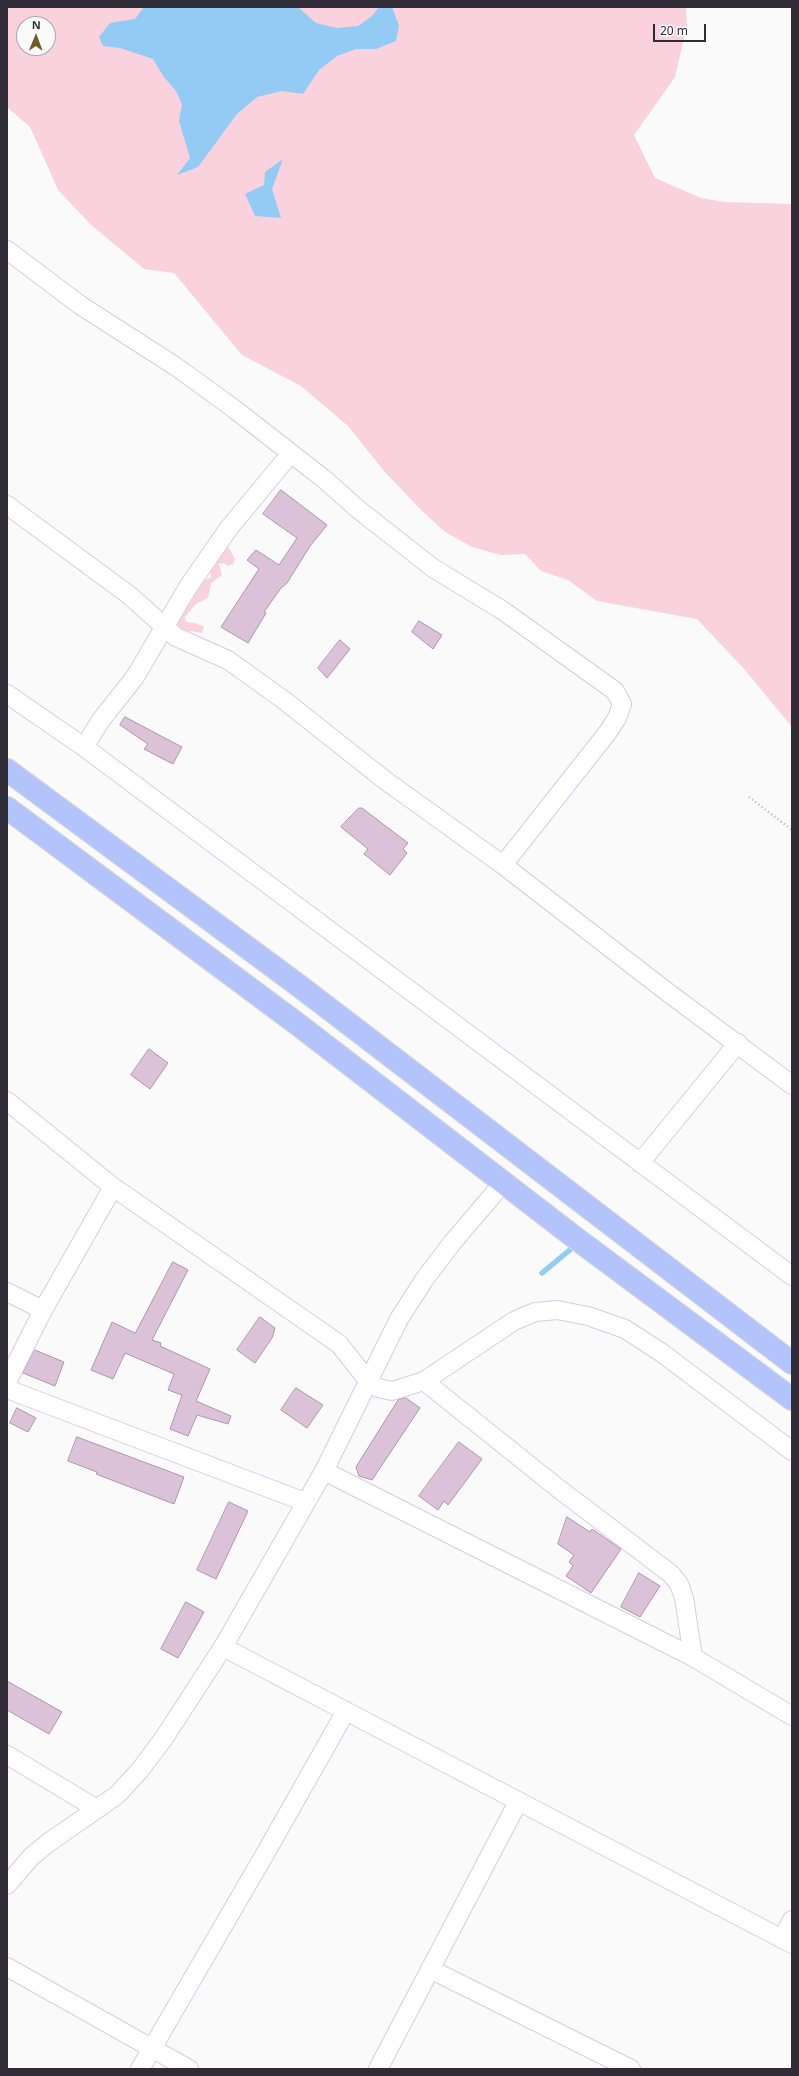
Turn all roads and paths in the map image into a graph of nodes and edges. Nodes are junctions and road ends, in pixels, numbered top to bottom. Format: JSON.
{"nodes":[{"id":1,"x":7,"y":250,"type":"edge"},
{"id":2,"x":291,"y":453,"type":"junction"},
{"id":3,"x":7,"y":505,"type":"edge"},
{"id":4,"x":165,"y":629,"type":"junction"},
{"id":5,"x":7,"y":694,"type":"edge"},
{"id":6,"x":84,"y":747,"type":"junction"},
{"id":7,"x":7,"y":770,"type":"edge"},
{"id":8,"x":749,"y":797,"type":"dead end"},
{"id":9,"x":7,"y":808,"type":"edge"},
{"id":10,"x":792,"y":830,"type":"edge"},
{"id":11,"x":503,"y":865,"type":"junction"},
{"id":12,"x":738,"y":1043,"type":"junction"},
{"id":13,"x":792,"y":1084,"type":"edge"},
{"id":14,"x":7,"y":1101,"type":"edge"},
{"id":15,"x":640,"y":1163,"type":"junction"},
{"id":16,"x":503,"y":1183,"type":"junction"},
{"id":17,"x":113,"y":1187,"type":"junction"},
{"id":18,"x":792,"y":1276,"type":"edge"},
{"id":19,"x":7,"y":1292,"type":"edge"},
{"id":20,"x":44,"y":1310,"type":"junction"},
{"id":21,"x":792,"y":1364,"type":"edge"},
{"id":22,"x":424,"y":1381,"type":"junction"},
{"id":23,"x":7,"y":1382,"type":"edge"},
{"id":24,"x":369,"y":1382,"type":"junction"},
{"id":25,"x":7,"y":1389,"type":"edge"},
{"id":26,"x":792,"y":1399,"type":"edge"},
{"id":27,"x":792,"y":1451,"type":"edge"},
{"id":28,"x":324,"y":1471,"type":"junction"},
{"id":29,"x":305,"y":1502,"type":"junction"},
{"id":30,"x":223,"y":1647,"type":"junction"},
{"id":31,"x":693,"y":1657,"type":"junction"},
{"id":32,"x":346,"y":1711,"type":"junction"},
{"id":33,"x":792,"y":1716,"type":"edge"},
{"id":34,"x":7,"y":1755,"type":"edge"},
{"id":35,"x":518,"y":1802,"type":"junction"},
{"id":36,"x":97,"y":1809,"type":"junction"},
{"id":37,"x":7,"y":1885,"type":"edge"},
{"id":38,"x":792,"y":1920,"type":"edge"},
{"id":39,"x":787,"y":1942,"type":"edge"},
{"id":40,"x":7,"y":1967,"type":"edge"},
{"id":41,"x":430,"y":1969,"type":"junction"},
{"id":42,"x":151,"y":2049,"type":"junction"},
{"id":43,"x":140,"y":2069,"type":"edge"},
{"id":44,"x":189,"y":2069,"type":"edge"},
{"id":45,"x":378,"y":2069,"type":"edge"},
{"id":46,"x":631,"y":2069,"type":"edge"}],
"edges":[{"from":1,"to":2,"type":"street"},
{"from":2,"to":4,"type":"street"},
{"from":2,"to":11,"type":"street"},
{"from":3,"to":4,"type":"street"},
{"from":4,"to":6,"type":"street"},
{"from":4,"to":11,"type":"street"},
{"from":5,"to":6,"type":"street"},
{"from":6,"to":15,"type":"street"},
{"from":7,"to":21,"type":"main road"},
{"from":8,"to":10,"type":"path"},
{"from":9,"to":16,"type":"main road"},
{"from":11,"to":12,"type":"street"},
{"from":12,"to":13,"type":"street"},
{"from":12,"to":15,"type":"street"},
{"from":14,"to":17,"type":"street"},
{"from":15,"to":18,"type":"street"},
{"from":16,"to":24,"type":"street"},
{"from":16,"to":26,"type":"main road"},
{"from":17,"to":20,"type":"street"},
{"from":17,"to":24,"type":"street"},
{"from":19,"to":20,"type":"street"},
{"from":20,"to":23,"type":"street"},
{"from":22,"to":24,"type":"street"},
{"from":22,"to":27,"type":"street"},
{"from":22,"to":31,"type":"street"},
{"from":24,"to":28,"type":"street"},
{"from":25,"to":29,"type":"street"},
{"from":28,"to":29,"type":"street"},
{"from":28,"to":31,"type":"street"},
{"from":29,"to":30,"type":"street"},
{"from":30,"to":32,"type":"street"},
{"from":30,"to":36,"type":"street"},
{"from":31,"to":33,"type":"street"},
{"from":32,"to":35,"type":"street"},
{"from":32,"to":42,"type":"street"},
{"from":34,"to":36,"type":"street"},
{"from":35,"to":39,"type":"street"},
{"from":35,"to":41,"type":"street"},
{"from":36,"to":37,"type":"street"},
{"from":38,"to":39,"type":"street"},
{"from":40,"to":42,"type":"street"},
{"from":41,"to":45,"type":"street"},
{"from":41,"to":46,"type":"street"},
{"from":42,"to":43,"type":"street"},
{"from":42,"to":44,"type":"street"}]}
